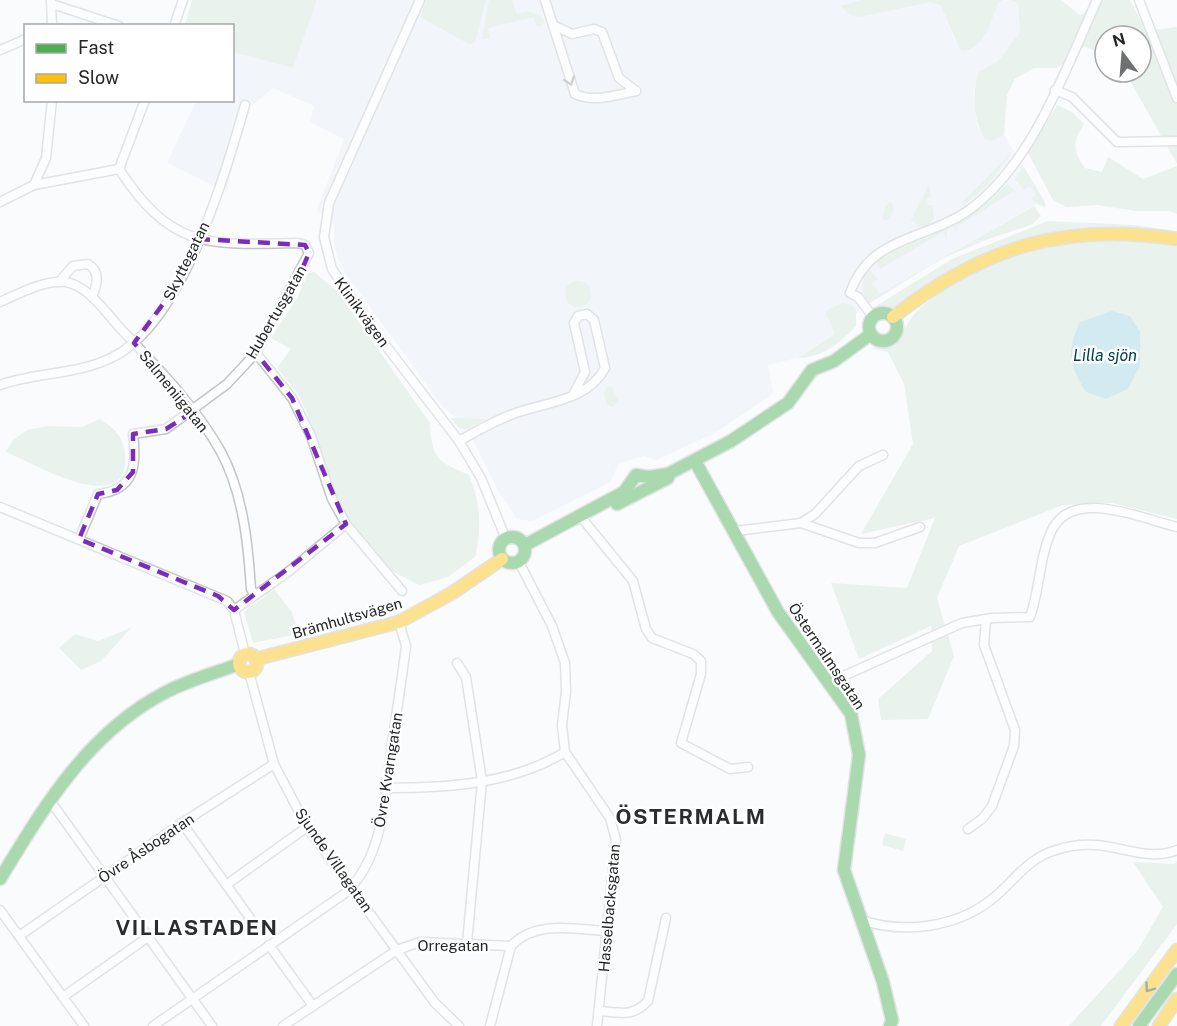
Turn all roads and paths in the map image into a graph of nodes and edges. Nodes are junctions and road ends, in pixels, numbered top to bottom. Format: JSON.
{"nodes":[{"id":1,"x":183,"y":0,"type":"edge"},
{"id":2,"x":420,"y":0,"type":"edge"},
{"id":3,"x":545,"y":0,"type":"edge"},
{"id":4,"x":1097,"y":0,"type":"edge"},
{"id":5,"x":1139,"y":0,"type":"edge"},
{"id":6,"x":51,"y":2,"type":"edge"},
{"id":7,"x":52,"y":24,"type":"edge"},
{"id":8,"x":112,"y":24,"type":"edge"},
{"id":9,"x":175,"y":24,"type":"edge"},
{"id":10,"x":553,"y":25,"type":"junction"},
{"id":11,"x":572,"y":34,"type":"junction"},
{"id":12,"x":24,"y":40,"type":"edge"},
{"id":13,"x":0,"y":50,"type":"edge"},
{"id":14,"x":560,"y":50,"type":"junction"},
{"id":15,"x":619,"y":78,"type":"junction"},
{"id":16,"x":1055,"y":90,"type":"junction"},
{"id":17,"x":608,"y":96,"type":"junction"},
{"id":18,"x":1177,"y":99,"type":"edge"},
{"id":19,"x":52,"y":102,"type":"edge"},
{"id":20,"x":144,"y":102,"type":"edge"},
{"id":21,"x":245,"y":105,"type":"dead end"},
{"id":22,"x":1177,"y":141,"type":"edge"},
{"id":23,"x":119,"y":169,"type":"junction"},
{"id":24,"x":34,"y":185,"type":"junction"},
{"id":25,"x":0,"y":202,"type":"edge"},
{"id":26,"x":198,"y":239,"type":"junction"},
{"id":27,"x":1177,"y":239,"type":"edge"},
{"id":28,"x":59,"y":282,"type":"junction"},
{"id":29,"x":92,"y":297,"type":"junction"},
{"id":30,"x":0,"y":302,"type":"edge"},
{"id":31,"x":873,"y":317,"type":"junction"},
{"id":32,"x":893,"y":317,"type":"junction"},
{"id":33,"x":871,"y":334,"type":"junction"},
{"id":34,"x":134,"y":343,"type":"junction"},
{"id":35,"x":256,"y":353,"type":"junction"},
{"id":36,"x":585,"y":372,"type":"junction"},
{"id":37,"x":603,"y":374,"type":"junction"},
{"id":38,"x":0,"y":386,"type":"edge"},
{"id":39,"x":573,"y":395,"type":"junction"},
{"id":40,"x":194,"y":411,"type":"junction"},
{"id":41,"x":459,"y":441,"type":"junction"},
{"id":42,"x":883,"y":455,"type":"dead end"},
{"id":43,"x":694,"y":461,"type":"junction"},
{"id":44,"x":0,"y":507,"type":"edge"},
{"id":45,"x":584,"y":516,"type":"junction"},
{"id":46,"x":801,"y":523,"type":"junction"},
{"id":47,"x":346,"y":524,"type":"junction"},
{"id":48,"x":920,"y":527,"type":"dead end"},
{"id":49,"x":1177,"y":527,"type":"edge"},
{"id":50,"x":736,"y":531,"type":"junction"},
{"id":51,"x":79,"y":539,"type":"junction"},
{"id":52,"x":506,"y":539,"type":"junction"},
{"id":53,"x":525,"y":545,"type":"junction"},
{"id":54,"x":502,"y":559,"type":"junction"},
{"id":55,"x":519,"y":562,"type":"junction"},
{"id":56,"x":402,"y":591,"type":"dead end"},
{"id":57,"x":255,"y":596,"type":"junction"},
{"id":58,"x":234,"y":610,"type":"junction"},
{"id":59,"x":986,"y":619,"type":"junction"},
{"id":60,"x":399,"y":622,"type":"junction"},
{"id":61,"x":247,"y":662,"type":"junction"},
{"id":62,"x":457,"y":663,"type":"dead end"},
{"id":63,"x":830,"y":682,"type":"junction"},
{"id":64,"x":565,"y":752,"type":"junction"},
{"id":65,"x":274,"y":764,"type":"junction"},
{"id":66,"x":748,"y":767,"type":"dead end"},
{"id":67,"x":482,"y":781,"type":"junction"},
{"id":68,"x":387,"y":788,"type":"junction"},
{"id":69,"x":48,"y":801,"type":"junction"},
{"id":70,"x":182,"y":823,"type":"junction"},
{"id":71,"x":307,"y":827,"type":"junction"},
{"id":72,"x":968,"y":829,"type":"dead end"},
{"id":73,"x":1177,"y":850,"type":"edge"},
{"id":74,"x":104,"y":876,"type":"junction"},
{"id":75,"x":0,"y":879,"type":"edge"},
{"id":76,"x":226,"y":885,"type":"junction"},
{"id":77,"x":352,"y":887,"type":"junction"},
{"id":78,"x":0,"y":910,"type":"edge"},
{"id":79,"x":250,"y":918,"type":"dead end"},
{"id":80,"x":666,"y":918,"type":"dead end"},
{"id":81,"x":861,"y":920,"type":"junction"},
{"id":82,"x":606,"y":931,"type":"junction"},
{"id":83,"x":20,"y":936,"type":"junction"},
{"id":84,"x":148,"y":937,"type":"junction"},
{"id":85,"x":467,"y":943,"type":"junction"},
{"id":86,"x":269,"y":945,"type":"junction"},
{"id":87,"x":512,"y":946,"type":"junction"},
{"id":88,"x":397,"y":950,"type":"junction"},
{"id":89,"x":1177,"y":950,"type":"edge"},
{"id":90,"x":1177,"y":974,"type":"edge"},
{"id":91,"x":63,"y":997,"type":"junction"},
{"id":92,"x":193,"y":999,"type":"junction"},
{"id":93,"x":1177,"y":999,"type":"edge"},
{"id":94,"x":313,"y":1006,"type":"junction"},
{"id":95,"x":600,"y":1011,"type":"junction"},
{"id":96,"x":84,"y":1026,"type":"edge"},
{"id":97,"x":153,"y":1026,"type":"edge"},
{"id":98,"x":212,"y":1026,"type":"edge"},
{"id":99,"x":283,"y":1026,"type":"edge"},
{"id":100,"x":459,"y":1026,"type":"edge"},
{"id":101,"x":490,"y":1026,"type":"edge"},
{"id":102,"x":597,"y":1026,"type":"edge"},
{"id":103,"x":891,"y":1026,"type":"edge"},
{"id":104,"x":1121,"y":1026,"type":"edge"},
{"id":105,"x":1139,"y":1026,"type":"edge"},
{"id":106,"x":1159,"y":1026,"type":"edge"}],
"edges":[{"from":1,"to":9,"type":"street"},
{"from":2,"to":41,"type":"street","name":"Klinikvägen"},
{"from":3,"to":10,"type":"street"},
{"from":4,"to":16,"type":"street"},
{"from":5,"to":18,"type":"street"},
{"from":6,"to":7,"type":"street"},
{"from":6,"to":8,"type":"street"},
{"from":10,"to":11,"type":"street"},
{"from":10,"to":14,"type":"street"},
{"from":11,"to":14,"type":"street"},
{"from":11,"to":15,"type":"street"},
{"from":12,"to":13,"type":"street"},
{"from":14,"to":17,"type":"street","one_way":true},
{"from":15,"to":17,"type":"street"},
{"from":15,"to":17,"type":"street"},
{"from":16,"to":22,"type":"street"},
{"from":16,"to":31,"type":"street"},
{"from":19,"to":24,"type":"street"},
{"from":20,"to":23,"type":"street"},
{"from":21,"to":26,"type":"street","name":"Skyttegatan"},
{"from":23,"to":24,"type":"street"},
{"from":23,"to":26,"type":"street"},
{"from":24,"to":25,"type":"street"},
{"from":26,"to":34,"type":"street","name":"Skyttegatan"},
{"from":26,"to":35,"type":"street","name":"Hubertusgatan"},
{"from":27,"to":32,"type":"main road"},
{"from":28,"to":29,"type":"street","name":"Salmeniigatan"},
{"from":28,"to":29,"type":"street"},
{"from":28,"to":30,"type":"street"},
{"from":29,"to":34,"type":"street","name":"Salmeniigatan"},
{"from":31,"to":32,"type":"main road"},
{"from":31,"to":33,"type":"main road"},
{"from":32,"to":33,"type":"main road"},
{"from":33,"to":43,"type":"main road"},
{"from":34,"to":38,"type":"street","name":"Skyttegatan"},
{"from":34,"to":40,"type":"street","name":"Salmeniigatan"},
{"from":35,"to":40,"type":"street","name":"Hubertusgatan"},
{"from":35,"to":47,"type":"street"},
{"from":36,"to":37,"type":"street"},
{"from":36,"to":37,"type":"street"},
{"from":36,"to":39,"type":"street"},
{"from":37,"to":39,"type":"street"},
{"from":39,"to":41,"type":"street"},
{"from":40,"to":51,"type":"street","name":"Hubertusgatan"},
{"from":40,"to":57,"type":"street","name":"Salmeniigatan"},
{"from":41,"to":52,"type":"street","name":"Klinikvägen"},
{"from":42,"to":46,"type":"street"},
{"from":43,"to":45,"type":"main road"},
{"from":43,"to":50,"type":"main road","name":"Östermalmsgatan"},
{"from":44,"to":51,"type":"street"},
{"from":45,"to":53,"type":"main road"},
{"from":45,"to":66,"type":"street"},
{"from":46,"to":48,"type":"street"},
{"from":46,"to":50,"type":"street"},
{"from":47,"to":56,"type":"street"},
{"from":47,"to":57,"type":"street"},
{"from":49,"to":59,"type":"street"},
{"from":50,"to":63,"type":"main road","name":"Östermalmsgatan"},
{"from":51,"to":58,"type":"street"},
{"from":52,"to":53,"type":"main road"},
{"from":52,"to":54,"type":"main road"},
{"from":53,"to":55,"type":"main road"},
{"from":54,"to":55,"type":"main road"},
{"from":54,"to":60,"type":"main road","name":"Brämhultsvägen"},
{"from":55,"to":64,"type":"street","name":"Hasselbacksgatan"},
{"from":57,"to":58,"type":"street"},
{"from":58,"to":61,"type":"street","name":"Sjunde Villagatan"},
{"from":59,"to":63,"type":"street"},
{"from":59,"to":72,"type":"street"},
{"from":60,"to":61,"type":"main road","name":"Brämhultsvägen"},
{"from":60,"to":68,"type":"street","name":"Övre Kvarngatan"},
{"from":61,"to":65,"type":"street","name":"Sjunde Villagatan"},
{"from":61,"to":69,"type":"main road","name":"Brämhultsvägen"},
{"from":62,"to":67,"type":"street"},
{"from":63,"to":81,"type":"main road","name":"Östermalmsgatan"},
{"from":64,"to":67,"type":"street"},
{"from":64,"to":82,"type":"street","name":"Hasselbacksgatan"},
{"from":65,"to":70,"type":"street","name":"Övre Åsbogatan"},
{"from":65,"to":71,"type":"street","name":"Sjunde Villagatan"},
{"from":67,"to":68,"type":"street"},
{"from":67,"to":85,"type":"street"},
{"from":68,"to":77,"type":"street","name":"Övre Kvarngatan"},
{"from":69,"to":74,"type":"street"},
{"from":69,"to":75,"type":"main road","name":"Brämhultsvägen"},
{"from":70,"to":74,"type":"street","name":"Övre Åsbogatan"},
{"from":70,"to":76,"type":"street"},
{"from":71,"to":76,"type":"street"},
{"from":71,"to":77,"type":"street","name":"Sjunde Villagatan"},
{"from":73,"to":81,"type":"street"},
{"from":74,"to":83,"type":"street","name":"Övre Åsbogatan"},
{"from":74,"to":84,"type":"street"},
{"from":76,"to":79,"type":"street"},
{"from":77,"to":86,"type":"street","name":"Övre Kvarngatan"},
{"from":77,"to":88,"type":"street","name":"Sjunde Villagatan"},
{"from":78,"to":83,"type":"street"},
{"from":80,"to":95,"type":"street"},
{"from":81,"to":103,"type":"main road","name":"Östermalmsgatan"},
{"from":82,"to":87,"type":"street"},
{"from":82,"to":95,"type":"street","name":"Hasselbacksgatan"},
{"from":83,"to":91,"type":"street"},
{"from":84,"to":91,"type":"street"},
{"from":84,"to":92,"type":"street"},
{"from":85,"to":87,"type":"street","name":"Orregatan"},
{"from":85,"to":88,"type":"street","name":"Orregatan"},
{"from":86,"to":92,"type":"street","name":"Övre Kvarngatan"},
{"from":86,"to":94,"type":"street"},
{"from":87,"to":101,"type":"street"},
{"from":88,"to":94,"type":"street","name":"Orregatan"},
{"from":88,"to":100,"type":"street","name":"Sjunde Villagatan"},
{"from":89,"to":104,"type":"main road","one_way":true},
{"from":90,"to":105,"type":"main road"},
{"from":91,"to":96,"type":"street"},
{"from":92,"to":97,"type":"street","name":"Övre Kvarngatan"},
{"from":92,"to":98,"type":"street"},
{"from":93,"to":106,"type":"main road"},
{"from":94,"to":99,"type":"street","name":"Orregatan"},
{"from":95,"to":102,"type":"street","name":"Hasselbacksgatan"}]}
